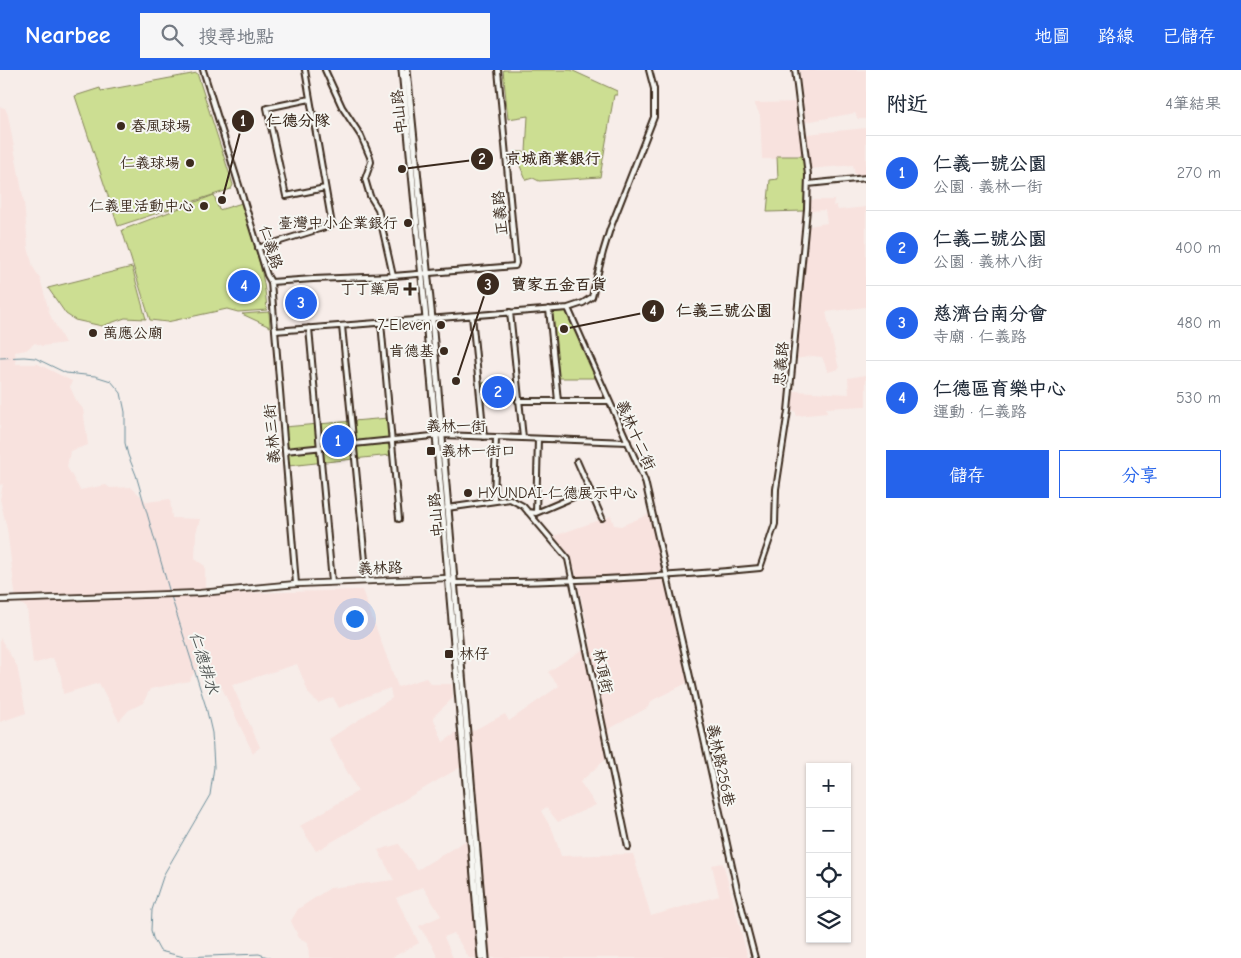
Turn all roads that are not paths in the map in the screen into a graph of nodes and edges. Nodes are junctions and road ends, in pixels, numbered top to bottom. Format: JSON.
{"nodes":[{"id":1,"x":203,"y":70,"type":"edge"},
{"id":2,"x":306,"y":70,"type":"edge"},
{"id":3,"x":325,"y":70,"type":"edge"},
{"id":4,"x":402,"y":70,"type":"edge"},
{"id":5,"x":407,"y":70,"type":"edge"},
{"id":6,"x":498,"y":70,"type":"edge"},
{"id":7,"x":649,"y":70,"type":"edge"},
{"id":8,"x":796,"y":70,"type":"edge"},
{"id":9,"x":310,"y":99,"type":"junction"},
{"id":10,"x":866,"y":178,"type":"edge"},
{"id":11,"x":808,"y":184,"type":"junction"},
{"id":12,"x":326,"y":188,"type":"junction"},
{"id":13,"x":258,"y":248,"type":"junction"},
{"id":14,"x":425,"y":273,"type":"junction"},
{"id":15,"x":393,"y":276,"type":"junction"},
{"id":16,"x":271,"y":282,"type":"junction"},
{"id":17,"x":568,"y":308,"type":"junction"},
{"id":18,"x":549,"y":309,"type":"junction"},
{"id":19,"x":510,"y":312,"type":"junction"},
{"id":20,"x":472,"y":316,"type":"junction"},
{"id":21,"x":429,"y":319,"type":"junction"},
{"id":22,"x":381,"y":323,"type":"junction"},
{"id":23,"x":342,"y":326,"type":"junction"},
{"id":24,"x":309,"y":328,"type":"junction"},
{"id":25,"x":275,"y":331,"type":"junction"},
{"id":26,"x":518,"y":401,"type":"junction"},
{"id":27,"x":558,"y":401,"type":"junction"},
{"id":28,"x":609,"y":401,"type":"junction"},
{"id":29,"x":439,"y":436,"type":"junction"},
{"id":30,"x":484,"y":437,"type":"junction"},
{"id":31,"x":496,"y":438,"type":"junction"},
{"id":32,"x":523,"y":438,"type":"junction"},
{"id":33,"x":538,"y":439,"type":"junction"},
{"id":34,"x":392,"y":441,"type":"junction"},
{"id":35,"x":628,"y":442,"type":"junction"},
{"id":36,"x":354,"y":444,"type":"junction"},
{"id":37,"x":320,"y":448,"type":"junction"},
{"id":38,"x":285,"y":451,"type":"junction"},
{"id":39,"x":578,"y":460,"type":"dead end"},
{"id":40,"x":590,"y":490,"type":"junction"},
{"id":41,"x":494,"y":501,"type":"junction"},
{"id":42,"x":445,"y":508,"type":"junction"},
{"id":43,"x":528,"y":512,"type":"junction"},
{"id":44,"x":536,"y":513,"type":"junction"},
{"id":45,"x":602,"y":518,"type":"dead end"},
{"id":46,"x":399,"y":519,"type":"dead end"},
{"id":47,"x":666,"y":576,"type":"junction"},
{"id":48,"x":448,"y":578,"type":"junction"},
{"id":49,"x":573,"y":580,"type":"junction"},
{"id":50,"x":367,"y":581,"type":"junction"},
{"id":51,"x":332,"y":582,"type":"junction"},
{"id":52,"x":296,"y":584,"type":"junction"},
{"id":53,"x":454,"y":584,"type":"junction"},
{"id":54,"x":0,"y":600,"type":"edge"},
{"id":55,"x":628,"y":848,"type":"dead end"},
{"id":56,"x":481,"y":958,"type":"edge"},
{"id":57,"x":486,"y":958,"type":"edge"},
{"id":58,"x":755,"y":958,"type":"edge"}],
"edges":[{"from":1,"to":13,"type":"street","name":"仁義路"},
{"from":2,"to":9,"type":"street"},
{"from":3,"to":15,"type":"street"},
{"from":4,"to":14,"type":"main road","name":"中山路"},
{"from":5,"to":14,"type":"main road","name":"中山路"},
{"from":6,"to":14,"type":"street","name":"正義路"},
{"from":7,"to":17,"type":"street"},
{"from":8,"to":11,"type":"street","name":"忠義路"},
{"from":9,"to":12,"type":"street"},
{"from":9,"to":12,"type":"street"},
{"from":10,"to":11,"type":"street"},
{"from":11,"to":47,"type":"street","name":"忠義路"},
{"from":12,"to":13,"type":"street"},
{"from":13,"to":16,"type":"street","name":"仁義路"},
{"from":14,"to":15,"type":"street","name":"仁義路"},
{"from":14,"to":21,"type":"main road","name":"中山路"},
{"from":15,"to":16,"type":"street","name":"仁義路"},
{"from":16,"to":25,"type":"street","name":"義林三街"},
{"from":17,"to":18,"type":"street"},
{"from":17,"to":28,"type":"street","name":"義林十二街"},
{"from":18,"to":19,"type":"street"},
{"from":18,"to":27,"type":"street"},
{"from":19,"to":20,"type":"street"},
{"from":19,"to":26,"type":"street"},
{"from":20,"to":21,"type":"street"},
{"from":20,"to":30,"type":"street"},
{"from":21,"to":22,"type":"street"},
{"from":21,"to":29,"type":"main road","name":"中山路"},
{"from":22,"to":23,"type":"street"},
{"from":22,"to":34,"type":"street"},
{"from":23,"to":24,"type":"street"},
{"from":23,"to":36,"type":"street"},
{"from":24,"to":25,"type":"street"},
{"from":24,"to":37,"type":"street"},
{"from":25,"to":38,"type":"street","name":"義林三街"},
{"from":26,"to":27,"type":"street"},
{"from":26,"to":32,"type":"street"},
{"from":27,"to":28,"type":"street"},
{"from":28,"to":35,"type":"street","name":"義林十二街"},
{"from":29,"to":30,"type":"street","name":"義林一街"},
{"from":29,"to":34,"type":"street","name":"義林一街"},
{"from":29,"to":42,"type":"main road","name":"中山路"},
{"from":30,"to":31,"type":"street","name":"義林一街"},
{"from":31,"to":32,"type":"street","name":"義林一街"},
{"from":31,"to":41,"type":"street"},
{"from":32,"to":33,"type":"street","name":"義林一街"},
{"from":33,"to":35,"type":"street","name":"義林一街"},
{"from":33,"to":44,"type":"street"},
{"from":34,"to":36,"type":"street","name":"義林一街"},
{"from":34,"to":46,"type":"street"},
{"from":35,"to":47,"type":"street","name":"義林十二街"},
{"from":36,"to":37,"type":"street","name":"義林一街"},
{"from":36,"to":50,"type":"street"},
{"from":37,"to":38,"type":"street","name":"義林一街"},
{"from":37,"to":51,"type":"street"},
{"from":38,"to":52,"type":"street","name":"義林三街"},
{"from":39,"to":40,"type":"street"},
{"from":40,"to":44,"type":"street"},
{"from":40,"to":45,"type":"street"},
{"from":41,"to":42,"type":"street","name":"林頂街"},
{"from":41,"to":43,"type":"street","name":"林頂街"},
{"from":42,"to":48,"type":"main road","name":"中山路"},
{"from":42,"to":53,"type":"main road","name":"中山路"},
{"from":43,"to":44,"type":"street","name":"林頂街"},
{"from":43,"to":49,"type":"street","name":"林頂街"},
{"from":47,"to":49,"type":"street"},
{"from":47,"to":58,"type":"street","name":"義林路256巷"},
{"from":48,"to":50,"type":"street","name":"義林路"},
{"from":48,"to":53,"type":"street"},
{"from":48,"to":56,"type":"main road","name":"中山路"},
{"from":49,"to":53,"type":"street"},
{"from":49,"to":55,"type":"street","name":"林頂街"},
{"from":50,"to":51,"type":"street","name":"義林路"},
{"from":51,"to":52,"type":"street","name":"義林路"},
{"from":52,"to":54,"type":"street","name":"義林路"},
{"from":53,"to":57,"type":"main road","name":"中山路"}]}
